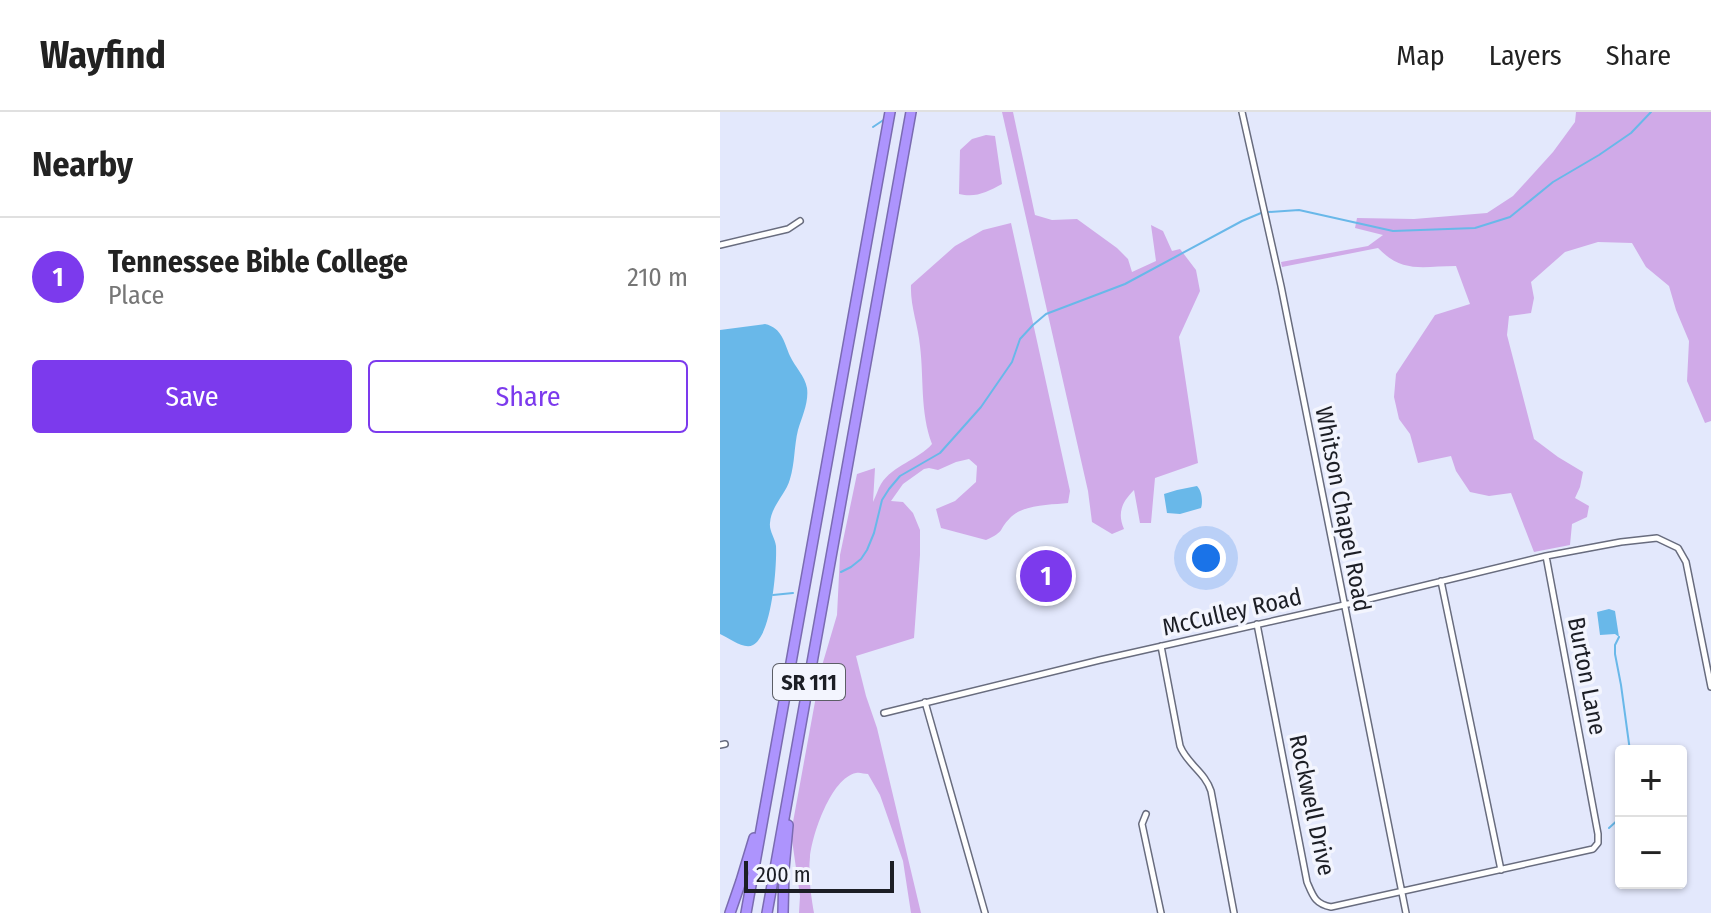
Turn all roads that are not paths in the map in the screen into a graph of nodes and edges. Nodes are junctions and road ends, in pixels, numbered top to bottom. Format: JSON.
{"nodes":[{"id":1,"x":890,"y":112,"type":"edge"},
{"id":2,"x":911,"y":112,"type":"edge"},
{"id":3,"x":1242,"y":112,"type":"edge"},
{"id":4,"x":800,"y":221,"type":"dead end"},
{"id":5,"x":720,"y":245,"type":"edge"},
{"id":6,"x":1546,"y":556,"type":"junction"},
{"id":7,"x":1441,"y":581,"type":"junction"},
{"id":8,"x":1344,"y":605,"type":"junction"},
{"id":9,"x":1257,"y":624,"type":"junction"},
{"id":10,"x":1161,"y":646,"type":"junction"},
{"id":11,"x":1711,"y":687,"type":"edge"},
{"id":12,"x":925,"y":702,"type":"junction"},
{"id":13,"x":884,"y":713,"type":"dead end"},
{"id":14,"x":794,"y":765,"type":"junction"},
{"id":15,"x":769,"y":784,"type":"junction"},
{"id":16,"x":1146,"y":814,"type":"dead end"},
{"id":17,"x":1593,"y":849,"type":"joint"},
{"id":18,"x":1501,"y":870,"type":"junction"},
{"id":19,"x":1402,"y":893,"type":"junction"},
{"id":20,"x":730,"y":913,"type":"edge"},
{"id":21,"x":746,"y":913,"type":"edge"},
{"id":22,"x":767,"y":913,"type":"edge"},
{"id":23,"x":783,"y":913,"type":"edge"},
{"id":24,"x":985,"y":913,"type":"edge"},
{"id":25,"x":1161,"y":913,"type":"edge"},
{"id":26,"x":1234,"y":913,"type":"edge"},
{"id":27,"x":1406,"y":913,"type":"edge"}],
"edges":[{"from":1,"to":15,"type":"highway","number":"SR 111"},
{"from":2,"to":14,"type":"highway","number":"SR 111"},
{"from":3,"to":8,"type":"street","name":"Whitson Chapel Road"},
{"from":4,"to":5,"type":"street"},
{"from":6,"to":7,"type":"street","name":"McCulley Road"},
{"from":6,"to":11,"type":"street","name":"McCulley Road"},
{"from":6,"to":17,"type":"street","name":"Burton Lane"},
{"from":7,"to":8,"type":"street","name":"McCulley Road"},
{"from":7,"to":18,"type":"street"},
{"from":8,"to":9,"type":"street","name":"McCulley Road"},
{"from":8,"to":19,"type":"street","name":"Whitson Chapel Road"},
{"from":9,"to":10,"type":"street","name":"McCulley Road"},
{"from":9,"to":19,"type":"street","name":"Rockwell Drive"},
{"from":10,"to":12,"type":"street","name":"McCulley Road"},
{"from":10,"to":26,"type":"street"},
{"from":12,"to":13,"type":"street","name":"McCulley Road"},
{"from":12,"to":24,"type":"street"},
{"from":14,"to":22,"type":"highway","number":"SR 111"},
{"from":14,"to":23,"type":"highway"},
{"from":15,"to":20,"type":"highway"},
{"from":15,"to":21,"type":"highway","number":"SR 111"},
{"from":16,"to":25,"type":"street"},
{"from":17,"to":18,"type":"street","name":"Rockwell Drive"},
{"from":18,"to":19,"type":"street","name":"Rockwell Drive"},
{"from":19,"to":27,"type":"street","name":"Whitson Chapel Road"}]}
